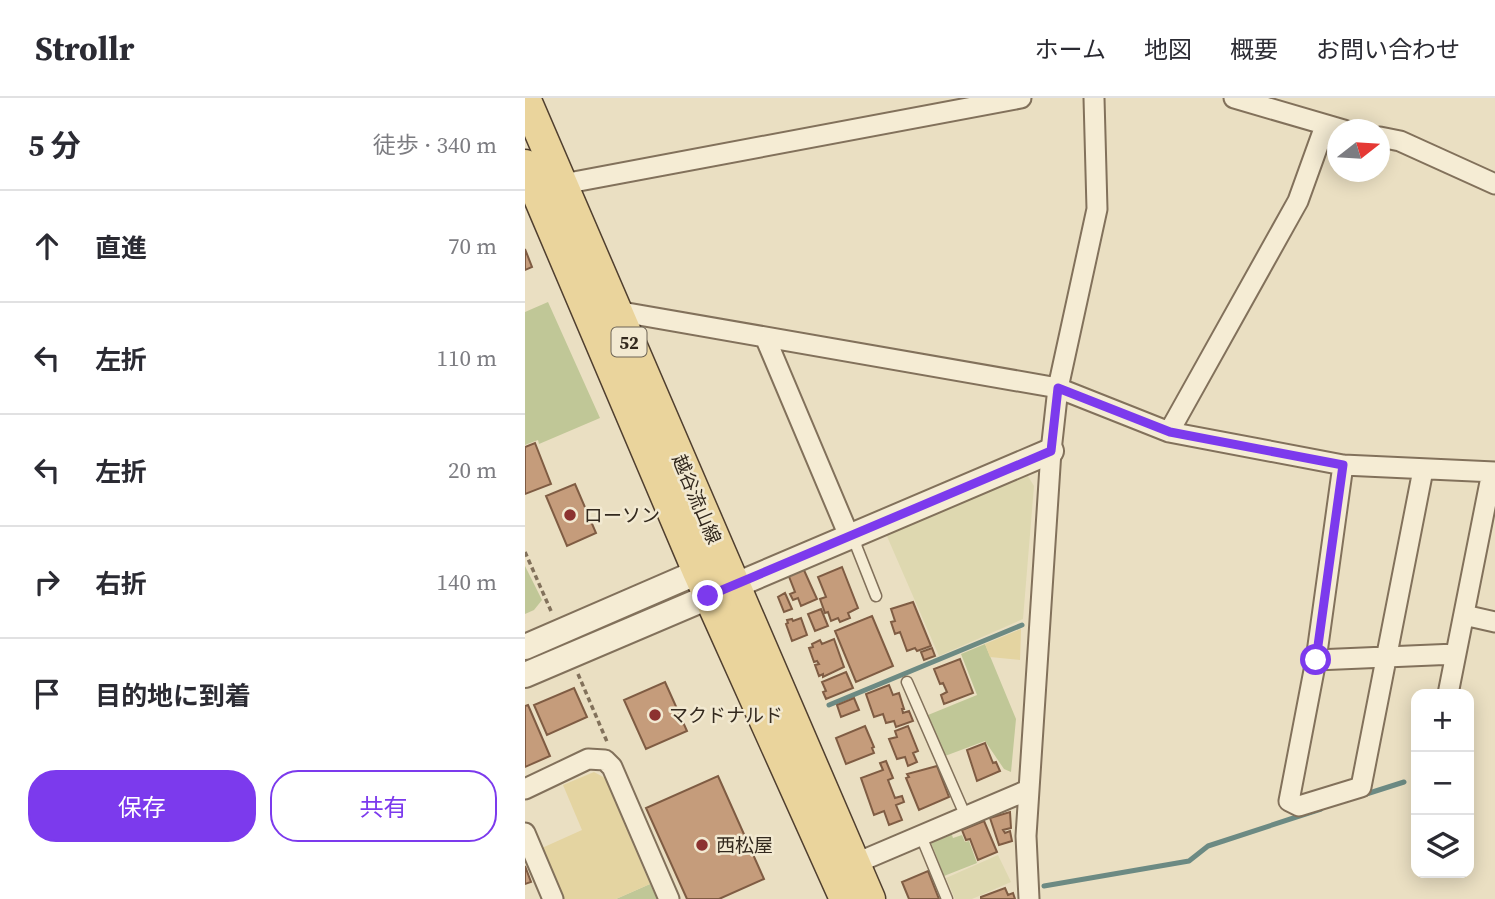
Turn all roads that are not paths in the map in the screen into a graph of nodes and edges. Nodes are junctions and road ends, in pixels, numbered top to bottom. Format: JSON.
{"nodes":[{"id":1,"x":525,"y":98,"type":"edge"},
{"id":2,"x":1021,"y":98,"type":"edge"},
{"id":3,"x":1094,"y":98,"type":"edge"},
{"id":4,"x":1234,"y":98,"type":"edge"},
{"id":5,"x":1327,"y":125,"type":"edge"},
{"id":6,"x":1390,"y":139,"type":"edge"},
{"id":7,"x":1327,"y":143,"type":"edge"},
{"id":8,"x":525,"y":165,"type":"edge"},
{"id":9,"x":1491,"y":176,"type":"edge"},
{"id":10,"x":563,"y":184,"type":"junction"},
{"id":11,"x":616,"y":311,"type":"junction"},
{"id":12,"x":765,"y":337,"type":"junction"},
{"id":13,"x":1058,"y":388,"type":"junction"},
{"id":14,"x":1170,"y":432,"type":"junction"},
{"id":15,"x":1051,"y":451,"type":"junction"},
{"id":16,"x":1343,"y":465,"type":"junction"},
{"id":17,"x":1423,"y":470,"type":"junction"},
{"id":18,"x":1494,"y":472,"type":"edge"},
{"id":19,"x":851,"y":535,"type":"junction"},
{"id":20,"x":714,"y":584,"type":"junction"},
{"id":21,"x":876,"y":596,"type":"dead end"},
{"id":22,"x":1464,"y":615,"type":"junction"},
{"id":23,"x":1495,"y":622,"type":"edge"},
{"id":24,"x":525,"y":647,"type":"edge"},
{"id":25,"x":1456,"y":654,"type":"junction"},
{"id":26,"x":1387,"y":656,"type":"junction"},
{"id":27,"x":1316,"y":660,"type":"junction"},
{"id":28,"x":525,"y":675,"type":"edge"},
{"id":29,"x":907,"y":682,"type":"dead end"},
{"id":30,"x":1449,"y":689,"type":"edge"},
{"id":31,"x":525,"y":789,"type":"edge"},
{"id":32,"x":1028,"y":790,"type":"junction"},
{"id":33,"x":966,"y":817,"type":"junction"},
{"id":34,"x":525,"y":833,"type":"edge"},
{"id":35,"x":921,"y":836,"type":"junction"},
{"id":36,"x":855,"y":864,"type":"junction"},
{"id":37,"x":553,"y":899,"type":"edge"},
{"id":38,"x":669,"y":899,"type":"edge"},
{"id":39,"x":845,"y":899,"type":"edge"},
{"id":40,"x":870,"y":899,"type":"edge"},
{"id":41,"x":947,"y":899,"type":"edge"},
{"id":42,"x":1029,"y":899,"type":"edge"}],
"edges":[{"from":1,"to":10,"type":"main road","name":"越谷流山線","number":"52"},
{"from":2,"to":10,"type":"street"},
{"from":3,"to":13,"type":"street"},
{"from":4,"to":5,"type":"street"},
{"from":6,"to":9,"type":"street"},
{"from":7,"to":14,"type":"street"},
{"from":8,"to":20,"type":"main road","name":"越谷流山線","number":"52"},
{"from":10,"to":11,"type":"main road","name":"越谷流山線","number":"52"},
{"from":11,"to":12,"type":"street"},
{"from":11,"to":20,"type":"main road","name":"越谷流山線","number":"52"},
{"from":12,"to":13,"type":"street"},
{"from":12,"to":19,"type":"street"},
{"from":13,"to":14,"type":"street"},
{"from":13,"to":15,"type":"street"},
{"from":14,"to":16,"type":"street"},
{"from":15,"to":19,"type":"street"},
{"from":15,"to":32,"type":"street"},
{"from":16,"to":17,"type":"street"},
{"from":16,"to":27,"type":"street"},
{"from":17,"to":18,"type":"street"},
{"from":17,"to":26,"type":"street"},
{"from":18,"to":22,"type":"street"},
{"from":19,"to":20,"type":"street"},
{"from":19,"to":21,"type":"lane"},
{"from":20,"to":24,"type":"street"},
{"from":20,"to":28,"type":"street"},
{"from":20,"to":36,"type":"main road","name":"越谷流山線","number":"52"},
{"from":20,"to":39,"type":"main road","name":"越谷流山線","number":"52"},
{"from":22,"to":23,"type":"street"},
{"from":22,"to":25,"type":"street"},
{"from":25,"to":26,"type":"street"},
{"from":25,"to":30,"type":"street"},
{"from":26,"to":27,"type":"street"},
{"from":26,"to":27,"type":"street"},
{"from":29,"to":33,"type":"lane"},
{"from":31,"to":38,"type":"street"},
{"from":32,"to":33,"type":"street"},
{"from":32,"to":42,"type":"street"},
{"from":33,"to":35,"type":"street"},
{"from":34,"to":37,"type":"street"},
{"from":35,"to":36,"type":"street"},
{"from":35,"to":41,"type":"lane"},
{"from":36,"to":40,"type":"main road","name":"越谷流山線","number":"52"}]}
